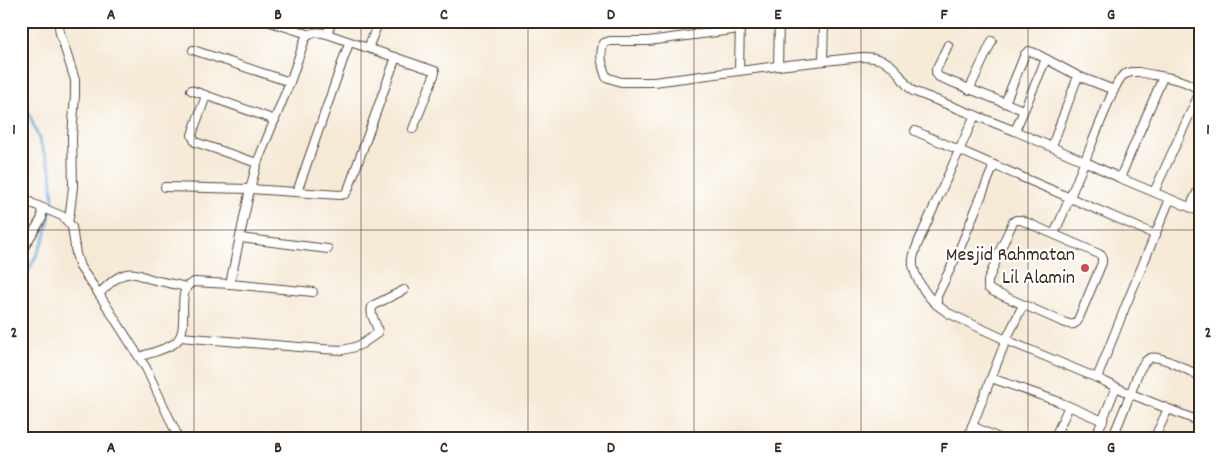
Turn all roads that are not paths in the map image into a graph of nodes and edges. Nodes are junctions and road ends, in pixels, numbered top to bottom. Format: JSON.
{"nodes":[{"id":1,"x":58,"y":21,"type":"edge"},
{"id":2,"x":267,"y":21,"type":"edge"},
{"id":3,"x":379,"y":21,"type":"edge"},
{"id":4,"x":779,"y":21,"type":"edge"},
{"id":5,"x":824,"y":21,"type":"edge"},
{"id":6,"x":329,"y":22,"type":"edge"},
{"id":7,"x":740,"y":25,"type":"edge"},
{"id":8,"x":308,"y":34,"type":"junction"},
{"id":9,"x":327,"y":34,"type":"junction"},
{"id":10,"x":992,"y":41,"type":"dead end"},
{"id":11,"x":349,"y":42,"type":"junction"},
{"id":12,"x":948,"y":45,"type":"dead end"},
{"id":13,"x":368,"y":48,"type":"junction"},
{"id":14,"x":194,"y":50,"type":"dead end"},
{"id":15,"x":396,"y":57,"type":"junction"},
{"id":16,"x":1046,"y":59,"type":"junction"},
{"id":17,"x":823,"y":61,"type":"junction"},
{"id":18,"x":778,"y":66,"type":"junction"},
{"id":19,"x":739,"y":71,"type":"junction"},
{"id":20,"x":1078,"y":76,"type":"junction"},
{"id":21,"x":1163,"y":77,"type":"junction"},
{"id":22,"x":290,"y":82,"type":"junction"},
{"id":23,"x":191,"y":90,"type":"dead end"},
{"id":24,"x":969,"y":90,"type":"junction"},
{"id":25,"x":1114,"y":90,"type":"junction"},
{"id":26,"x":1201,"y":92,"type":"edge"},
{"id":27,"x":206,"y":96,"type":"junction"},
{"id":28,"x":1004,"y":103,"type":"junction"},
{"id":29,"x":1023,"y":110,"type":"junction"},
{"id":30,"x":975,"y":116,"type":"junction"},
{"id":31,"x":275,"y":120,"type":"junction"},
{"id":32,"x":413,"y":129,"type":"dead end"},
{"id":33,"x":915,"y":131,"type":"dead end"},
{"id":34,"x":1015,"y":131,"type":"junction"},
{"id":35,"x":1052,"y":146,"type":"junction"},
{"id":36,"x":959,"y":151,"type":"junction"},
{"id":37,"x":1084,"y":161,"type":"junction"},
{"id":38,"x":257,"y":163,"type":"junction"},
{"id":39,"x":994,"y":164,"type":"junction"},
{"id":40,"x":1120,"y":178,"type":"junction"},
{"id":41,"x":1201,"y":184,"type":"edge"},
{"id":42,"x":165,"y":187,"type":"dead end"},
{"id":43,"x":250,"y":190,"type":"junction"},
{"id":44,"x":297,"y":192,"type":"junction"},
{"id":45,"x":1154,"y":192,"type":"junction"},
{"id":46,"x":21,"y":194,"type":"edge"},
{"id":47,"x":1070,"y":199,"type":"junction"},
{"id":48,"x":1170,"y":199,"type":"junction"},
{"id":49,"x":1190,"y":207,"type":"junction"},
{"id":50,"x":42,"y":208,"type":"junction"},
{"id":51,"x":1201,"y":212,"type":"edge"},
{"id":52,"x":65,"y":219,"type":"junction"},
{"id":53,"x":1054,"y":234,"type":"junction"},
{"id":54,"x":1156,"y":235,"type":"junction"},
{"id":55,"x":240,"y":238,"type":"junction"},
{"id":56,"x":328,"y":249,"type":"dead end"},
{"id":57,"x":21,"y":252,"type":"edge"},
{"id":58,"x":230,"y":284,"type":"junction"},
{"id":59,"x":186,"y":287,"type":"junction"},
{"id":60,"x":404,"y":290,"type":"dead end"},
{"id":61,"x":313,"y":292,"type":"dead end"},
{"id":62,"x":99,"y":294,"type":"junction"},
{"id":63,"x":937,"y":305,"type":"junction"},
{"id":64,"x":1022,"y":305,"type":"junction"},
{"id":65,"x":180,"y":337,"type":"junction"},
{"id":66,"x":1006,"y":340,"type":"junction"},
{"id":67,"x":139,"y":357,"type":"junction"},
{"id":68,"x":1201,"y":377,"type":"edge"},
{"id":69,"x":991,"y":378,"type":"junction"},
{"id":70,"x":1096,"y":378,"type":"junction"},
{"id":71,"x":1116,"y":387,"type":"junction"},
{"id":72,"x":1131,"y":394,"type":"junction"},
{"id":73,"x":1069,"y":406,"type":"junction"},
{"id":74,"x":1168,"y":409,"type":"junction"},
{"id":75,"x":1102,"y":421,"type":"junction"},
{"id":76,"x":1201,"y":422,"type":"edge"},
{"id":77,"x":972,"y":426,"type":"junction"},
{"id":78,"x":179,"y":439,"type":"edge"},
{"id":79,"x":967,"y":439,"type":"edge"},
{"id":80,"x":1001,"y":439,"type":"edge"},
{"id":81,"x":1054,"y":439,"type":"edge"},
{"id":82,"x":1095,"y":439,"type":"edge"},
{"id":83,"x":1112,"y":439,"type":"edge"},
{"id":84,"x":1154,"y":439,"type":"edge"},
{"id":85,"x":1195,"y":439,"type":"edge"}],
"edges":[{"from":1,"to":52,"type":"street"},
{"from":2,"to":8,"type":"street"},
{"from":3,"to":13,"type":"street"},
{"from":4,"to":18,"type":"street"},
{"from":5,"to":17,"type":"street"},
{"from":6,"to":9,"type":"street"},
{"from":7,"to":19,"type":"street"},
{"from":7,"to":19,"type":"street"},
{"from":8,"to":9,"type":"street"},
{"from":8,"to":22,"type":"street"},
{"from":9,"to":11,"type":"street"},
{"from":10,"to":24,"type":"street"},
{"from":11,"to":13,"type":"street"},
{"from":11,"to":44,"type":"street"},
{"from":12,"to":24,"type":"street"},
{"from":13,"to":15,"type":"street"},
{"from":14,"to":22,"type":"street"},
{"from":15,"to":32,"type":"street"},
{"from":15,"to":44,"type":"street"},
{"from":16,"to":20,"type":"street"},
{"from":16,"to":28,"type":"street"},
{"from":16,"to":29,"type":"street"},
{"from":17,"to":18,"type":"street"},
{"from":17,"to":30,"type":"street"},
{"from":18,"to":19,"type":"street"},
{"from":20,"to":25,"type":"street"},
{"from":20,"to":35,"type":"street"},
{"from":21,"to":25,"type":"street"},
{"from":21,"to":26,"type":"street"},
{"from":21,"to":40,"type":"street"},
{"from":22,"to":31,"type":"street"},
{"from":23,"to":27,"type":"street"},
{"from":24,"to":28,"type":"street"},
{"from":25,"to":37,"type":"street"},
{"from":26,"to":45,"type":"street"},
{"from":27,"to":31,"type":"street"},
{"from":27,"to":38,"type":"street"},
{"from":28,"to":29,"type":"street"},
{"from":29,"to":34,"type":"street"},
{"from":30,"to":34,"type":"street"},
{"from":30,"to":36,"type":"street"},
{"from":31,"to":38,"type":"street"},
{"from":33,"to":36,"type":"street"},
{"from":34,"to":35,"type":"street"},
{"from":35,"to":37,"type":"street"},
{"from":36,"to":39,"type":"street"},
{"from":36,"to":63,"type":"street"},
{"from":37,"to":40,"type":"street"},
{"from":37,"to":47,"type":"street"},
{"from":38,"to":43,"type":"street"},
{"from":39,"to":47,"type":"street"},
{"from":39,"to":63,"type":"street"},
{"from":40,"to":45,"type":"street"},
{"from":41,"to":49,"type":"street"},
{"from":42,"to":43,"type":"street"},
{"from":43,"to":44,"type":"street"},
{"from":43,"to":55,"type":"street"},
{"from":45,"to":48,"type":"street"},
{"from":46,"to":50,"type":"street"},
{"from":47,"to":53,"type":"street"},
{"from":47,"to":54,"type":"street"},
{"from":48,"to":49,"type":"street"},
{"from":48,"to":54,"type":"street"},
{"from":49,"to":51,"type":"street"},
{"from":50,"to":52,"type":"street"},
{"from":50,"to":57,"type":"street"},
{"from":52,"to":62,"type":"street"},
{"from":53,"to":64,"type":"street"},
{"from":53,"to":64,"type":"street"},
{"from":54,"to":70,"type":"street"},
{"from":55,"to":56,"type":"street"},
{"from":55,"to":58,"type":"street"},
{"from":58,"to":59,"type":"street"},
{"from":58,"to":61,"type":"street"},
{"from":59,"to":62,"type":"street"},
{"from":59,"to":65,"type":"street"},
{"from":60,"to":65,"type":"street"},
{"from":62,"to":67,"type":"street"},
{"from":63,"to":66,"type":"street"},
{"from":64,"to":66,"type":"street"},
{"from":65,"to":67,"type":"street"},
{"from":66,"to":69,"type":"street"},
{"from":66,"to":70,"type":"street"},
{"from":67,"to":78,"type":"street"},
{"from":68,"to":72,"type":"street"},
{"from":69,"to":73,"type":"street"},
{"from":69,"to":77,"type":"street"},
{"from":70,"to":71,"type":"street"},
{"from":71,"to":72,"type":"street"},
{"from":71,"to":75,"type":"street"},
{"from":72,"to":74,"type":"street"},
{"from":72,"to":83,"type":"street"},
{"from":73,"to":75,"type":"street"},
{"from":73,"to":81,"type":"street"},
{"from":74,"to":76,"type":"street"},
{"from":74,"to":84,"type":"street"},
{"from":75,"to":82,"type":"street"},
{"from":76,"to":85,"type":"street"},
{"from":77,"to":79,"type":"street"},
{"from":77,"to":80,"type":"street"}]}
